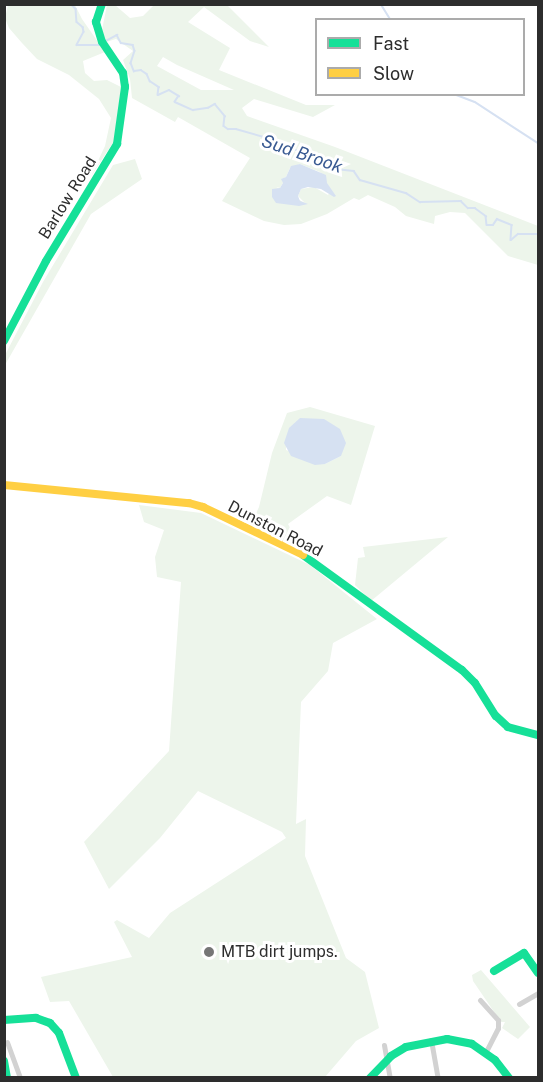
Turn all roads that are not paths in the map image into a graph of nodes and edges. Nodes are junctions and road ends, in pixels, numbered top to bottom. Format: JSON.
{"nodes":[{"id":1,"x":102,"y":4,"type":"edge"},
{"id":2,"x":4,"y":341,"type":"edge"},
{"id":3,"x":7,"y":484,"type":"edge"},
{"id":4,"x":538,"y":735,"type":"edge"},
{"id":5,"x":494,"y":971,"type":"dead end"},
{"id":6,"x":538,"y":973,"type":"edge"},
{"id":7,"x":538,"y":993,"type":"edge"},
{"id":8,"x":480,"y":1000,"type":"dead end"},
{"id":9,"x":519,"y":1004,"type":"dead end"},
{"id":10,"x":4,"y":1020,"type":"edge"},
{"id":11,"x":430,"y":1041,"type":"junction"},
{"id":12,"x":7,"y":1042,"type":"dead end"},
{"id":13,"x":384,"y":1045,"type":"dead end"},
{"id":14,"x":485,"y":1053,"type":"junction"},
{"id":15,"x":386,"y":1059,"type":"junction"},
{"id":16,"x":4,"y":1061,"type":"edge"},
{"id":17,"x":7,"y":1077,"type":"edge"},
{"id":18,"x":20,"y":1077,"type":"edge"},
{"id":19,"x":76,"y":1077,"type":"edge"},
{"id":20,"x":370,"y":1077,"type":"edge"},
{"id":21,"x":390,"y":1077,"type":"edge"},
{"id":22,"x":438,"y":1077,"type":"edge"},
{"id":23,"x":509,"y":1077,"type":"edge"}],
"edges":[{"from":1,"to":2,"type":"main road","name":"Barlow Road"},
{"from":3,"to":4,"type":"main road","name":"Dunston Road"},
{"from":5,"to":6,"type":"main road"},
{"from":7,"to":9,"type":"street"},
{"from":8,"to":14,"type":"street"},
{"from":10,"to":19,"type":"main road"},
{"from":11,"to":14,"type":"main road"},
{"from":11,"to":15,"type":"main road"},
{"from":11,"to":22,"type":"street"},
{"from":12,"to":18,"type":"street"},
{"from":13,"to":15,"type":"street"},
{"from":14,"to":23,"type":"main road"},
{"from":15,"to":20,"type":"main road"},
{"from":15,"to":21,"type":"street"},
{"from":16,"to":17,"type":"main road"}]}
